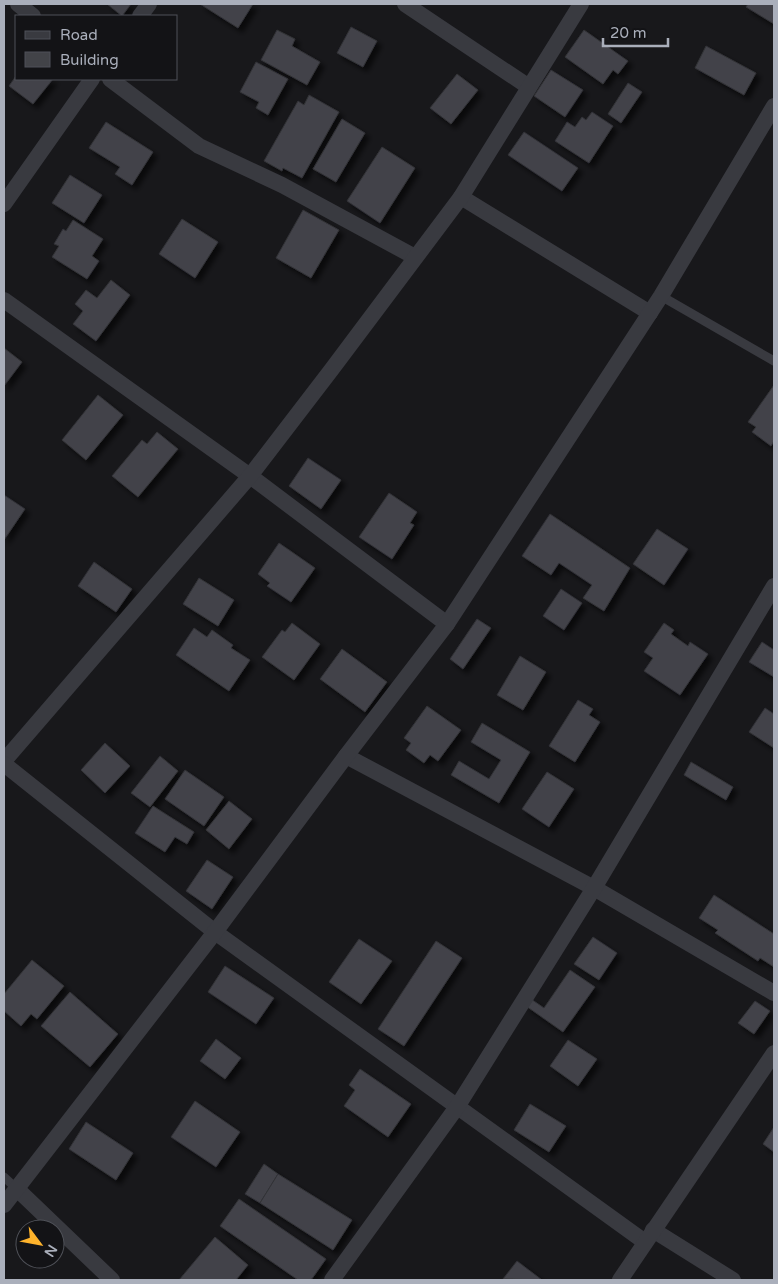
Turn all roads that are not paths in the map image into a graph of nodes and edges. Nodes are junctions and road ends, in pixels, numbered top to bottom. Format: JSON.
{"nodes":[{"id":1,"x":18,"y":4,"type":"edge"},
{"id":2,"x":149,"y":4,"type":"edge"},
{"id":3,"x":405,"y":4,"type":"edge"},
{"id":4,"x":582,"y":4,"type":"edge"},
{"id":5,"x":32,"y":15,"type":"edge"},
{"id":6,"x":141,"y":15,"type":"edge"},
{"id":7,"x":91,"y":80,"type":"edge"},
{"id":8,"x":111,"y":80,"type":"edge"},
{"id":9,"x":529,"y":87,"type":"junction"},
{"id":10,"x":774,"y":106,"type":"edge"},
{"id":11,"x":460,"y":197,"type":"junction"},
{"id":12,"x":4,"y":204,"type":"edge"},
{"id":13,"x":416,"y":257,"type":"junction"},
{"id":14,"x":662,"y":296,"type":"junction"},
{"id":15,"x":4,"y":300,"type":"edge"},
{"id":16,"x":650,"y":313,"type":"junction"},
{"id":17,"x":774,"y":361,"type":"edge"},
{"id":18,"x":250,"y":476,"type":"junction"},
{"id":19,"x":774,"y":586,"type":"edge"},
{"id":20,"x":448,"y":624,"type":"junction"},
{"id":21,"x":346,"y":756,"type":"junction"},
{"id":22,"x":4,"y":762,"type":"edge"},
{"id":23,"x":594,"y":888,"type":"junction"},
{"id":24,"x":215,"y":932,"type":"junction"},
{"id":25,"x":774,"y":993,"type":"edge"},
{"id":26,"x":774,"y":1053,"type":"edge"},
{"id":27,"x":457,"y":1106,"type":"junction"},
{"id":28,"x":4,"y":1177,"type":"edge"},
{"id":29,"x":17,"y":1189,"type":"junction"},
{"id":30,"x":4,"y":1204,"type":"edge"},
{"id":31,"x":649,"y":1236,"type":"junction"},
{"id":32,"x":112,"y":1280,"type":"edge"},
{"id":33,"x":332,"y":1280,"type":"edge"},
{"id":34,"x":620,"y":1280,"type":"edge"},
{"id":35,"x":733,"y":1280,"type":"edge"}],
"edges":[{"from":1,"to":5,"type":"street"},
{"from":2,"to":6,"type":"street"},
{"from":3,"to":9,"type":"street"},
{"from":4,"to":9,"type":"street"},
{"from":7,"to":12,"type":"street"},
{"from":8,"to":13,"type":"street"},
{"from":9,"to":11,"type":"street"},
{"from":10,"to":14,"type":"street"},
{"from":11,"to":13,"type":"street"},
{"from":11,"to":16,"type":"street"},
{"from":13,"to":18,"type":"street"},
{"from":14,"to":16,"type":"street"},
{"from":14,"to":17,"type":"lane"},
{"from":15,"to":18,"type":"street"},
{"from":16,"to":20,"type":"street"},
{"from":18,"to":20,"type":"street"},
{"from":18,"to":22,"type":"street"},
{"from":19,"to":23,"type":"street"},
{"from":20,"to":21,"type":"street"},
{"from":21,"to":23,"type":"street"},
{"from":21,"to":24,"type":"street"},
{"from":22,"to":24,"type":"street"},
{"from":23,"to":25,"type":"street"},
{"from":23,"to":27,"type":"street"},
{"from":24,"to":27,"type":"street"},
{"from":24,"to":29,"type":"street"},
{"from":26,"to":31,"type":"street"},
{"from":27,"to":31,"type":"street"},
{"from":27,"to":33,"type":"street"},
{"from":28,"to":29,"type":"lane"},
{"from":29,"to":30,"type":"street"},
{"from":29,"to":32,"type":"street"},
{"from":31,"to":34,"type":"street"},
{"from":31,"to":35,"type":"street"}]}
